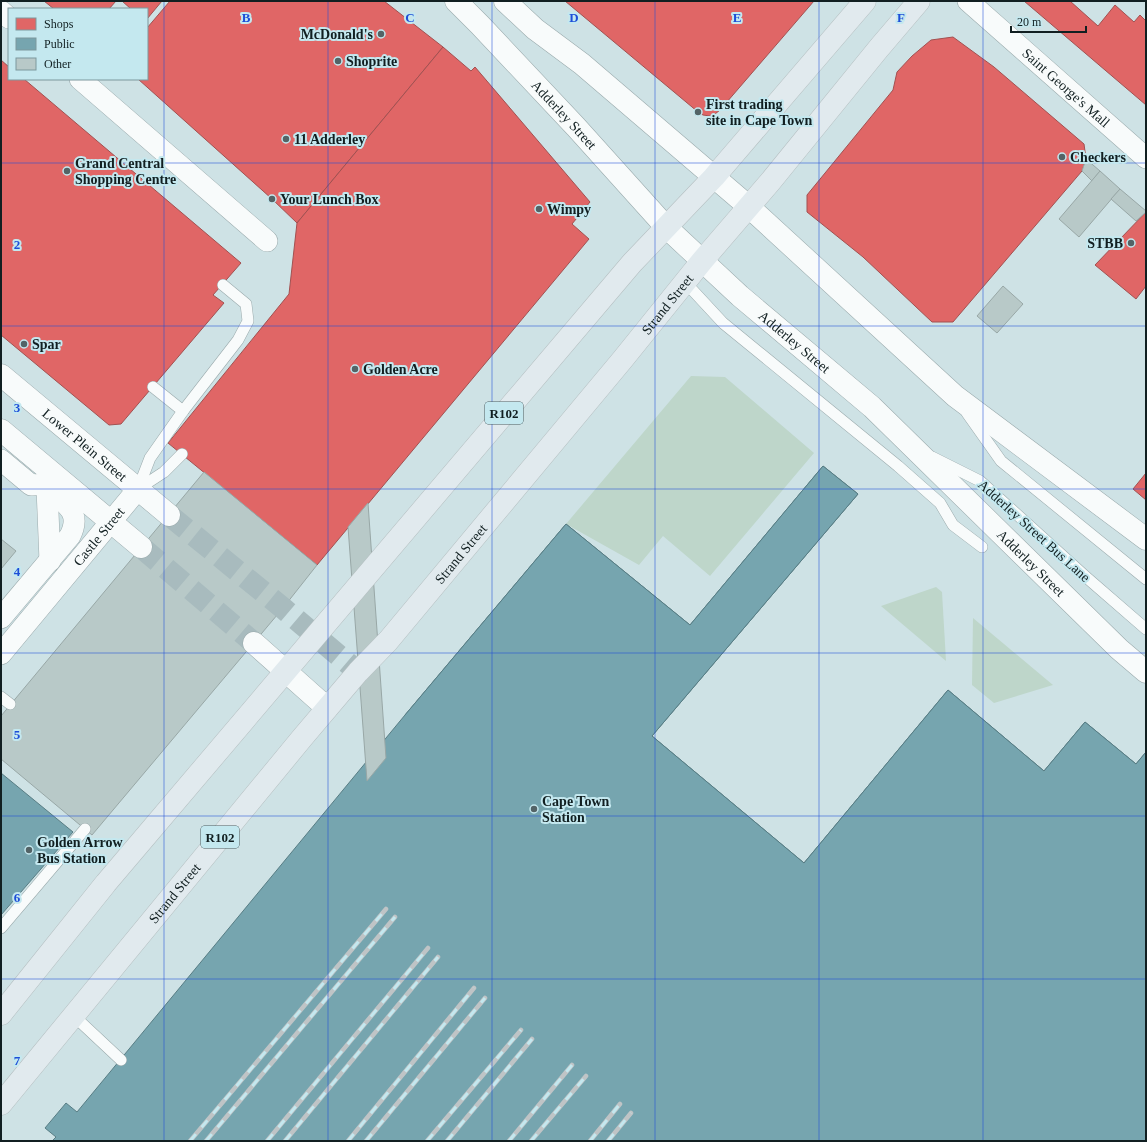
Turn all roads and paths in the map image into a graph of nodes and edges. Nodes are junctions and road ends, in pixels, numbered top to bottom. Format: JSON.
{"nodes":[{"id":1,"x":456,"y":1,"type":"edge"},
{"id":2,"x":505,"y":1,"type":"edge"},
{"id":3,"x":865,"y":1,"type":"edge"},
{"id":4,"x":919,"y":1,"type":"edge"},
{"id":5,"x":968,"y":1,"type":"edge"},
{"id":6,"x":81,"y":80,"type":"edge"},
{"id":7,"x":1146,"y":158,"type":"edge"},
{"id":8,"x":714,"y":177,"type":"junction"},
{"id":9,"x":748,"y":206,"type":"junction"},
{"id":10,"x":666,"y":227,"type":"junction"},
{"id":11,"x":267,"y":241,"type":"dead end"},
{"id":12,"x":702,"y":261,"type":"junction"},
{"id":13,"x":685,"y":282,"type":"junction"},
{"id":14,"x":223,"y":285,"type":"dead end"},
{"id":15,"x":1,"y":375,"type":"edge"},
{"id":16,"x":153,"y":387,"type":"dead end"},
{"id":17,"x":955,"y":396,"type":"junction"},
{"id":18,"x":183,"y":411,"type":"junction"},
{"id":19,"x":1,"y":430,"type":"edge"},
{"id":20,"x":912,"y":448,"type":"junction"},
{"id":21,"x":182,"y":454,"type":"dead end"},
{"id":22,"x":1,"y":460,"type":"edge"},
{"id":23,"x":138,"y":489,"type":"junction"},
{"id":24,"x":169,"y":514,"type":"tunnel mouth"},
{"id":25,"x":111,"y":522,"type":"junction"},
{"id":26,"x":1146,"y":539,"type":"edge"},
{"id":27,"x":142,"y":547,"type":"tunnel mouth"},
{"id":28,"x":982,"y":547,"type":"dead end"},
{"id":29,"x":1146,"y":579,"type":"edge"},
{"id":30,"x":1,"y":618,"type":"edge"},
{"id":31,"x":1146,"y":629,"type":"edge"},
{"id":32,"x":254,"y":643,"type":"tunnel mouth"},
{"id":33,"x":1,"y":654,"type":"edge"},
{"id":34,"x":286,"y":671,"type":"junction"},
{"id":35,"x":1146,"y":672,"type":"edge"},
{"id":36,"x":1,"y":697,"type":"edge"},
{"id":37,"x":10,"y":704,"type":"dead end"},
{"id":38,"x":327,"y":708,"type":"junction"},
{"id":39,"x":85,"y":829,"type":"dead end"},
{"id":40,"x":1,"y":928,"type":"edge"},
{"id":41,"x":1,"y":1014,"type":"edge"},
{"id":42,"x":74,"y":1016,"type":"junction"},
{"id":43,"x":121,"y":1060,"type":"dead end"},
{"id":44,"x":1,"y":1104,"type":"edge"}],
"edges":[{"from":1,"to":10,"type":"main road","name":"Adderley Street"},
{"from":2,"to":8,"type":"main road"},
{"from":3,"to":8,"type":"main road","number":"R102"},
{"from":4,"to":9,"type":"main road","name":"Strand Street","number":"R102"},
{"from":5,"to":7,"type":"street","name":"Saint George's Mall"},
{"from":6,"to":11,"type":"street"},
{"from":8,"to":9,"type":"main road"},
{"from":8,"to":10,"type":"main road","number":"R102"},
{"from":9,"to":12,"type":"main road","name":"Strand Street","number":"R102"},
{"from":9,"to":17,"type":"main road"},
{"from":10,"to":12,"type":"main road","name":"Adderley Street"},
{"from":10,"to":34,"type":"main road","number":"R102"},
{"from":12,"to":13,"type":"main road","name":"Strand Street","number":"R102"},
{"from":12,"to":20,"type":"main road","name":"Adderley Street"},
{"from":13,"to":28,"type":"lane"},
{"from":13,"to":38,"type":"main road","name":"Strand Street","number":"R102"},
{"from":14,"to":18,"type":"lane","name":"Castle Street"},
{"from":15,"to":23,"type":"main road","name":"Lower Plein Street"},
{"from":16,"to":18,"type":"lane"},
{"from":17,"to":26,"type":"main road"},
{"from":17,"to":29,"type":"lane"},
{"from":18,"to":23,"type":"lane","name":"Castle Street"},
{"from":19,"to":25,"type":"main road"},
{"from":20,"to":31,"type":"lane","name":"Adderley Street Bus Lane"},
{"from":20,"to":35,"type":"main road","name":"Adderley Street"},
{"from":21,"to":23,"type":"lane"},
{"from":22,"to":30,"type":"street"},
{"from":23,"to":24,"type":"main road","name":"Lower Plein Street"},
{"from":23,"to":25,"type":"street","name":"Castle Street"},
{"from":25,"to":27,"type":"main road"},
{"from":25,"to":33,"type":"street","name":"Castle Street"},
{"from":32,"to":34,"type":"main road"},
{"from":34,"to":38,"type":"main road"},
{"from":34,"to":41,"type":"main road","number":"R102"},
{"from":36,"to":37,"type":"lane"},
{"from":38,"to":42,"type":"main road","name":"Strand Street","number":"R102"},
{"from":39,"to":40,"type":"lane"},
{"from":42,"to":43,"type":"lane"},
{"from":42,"to":44,"type":"main road","name":"Strand Street","number":"R102"}]}
